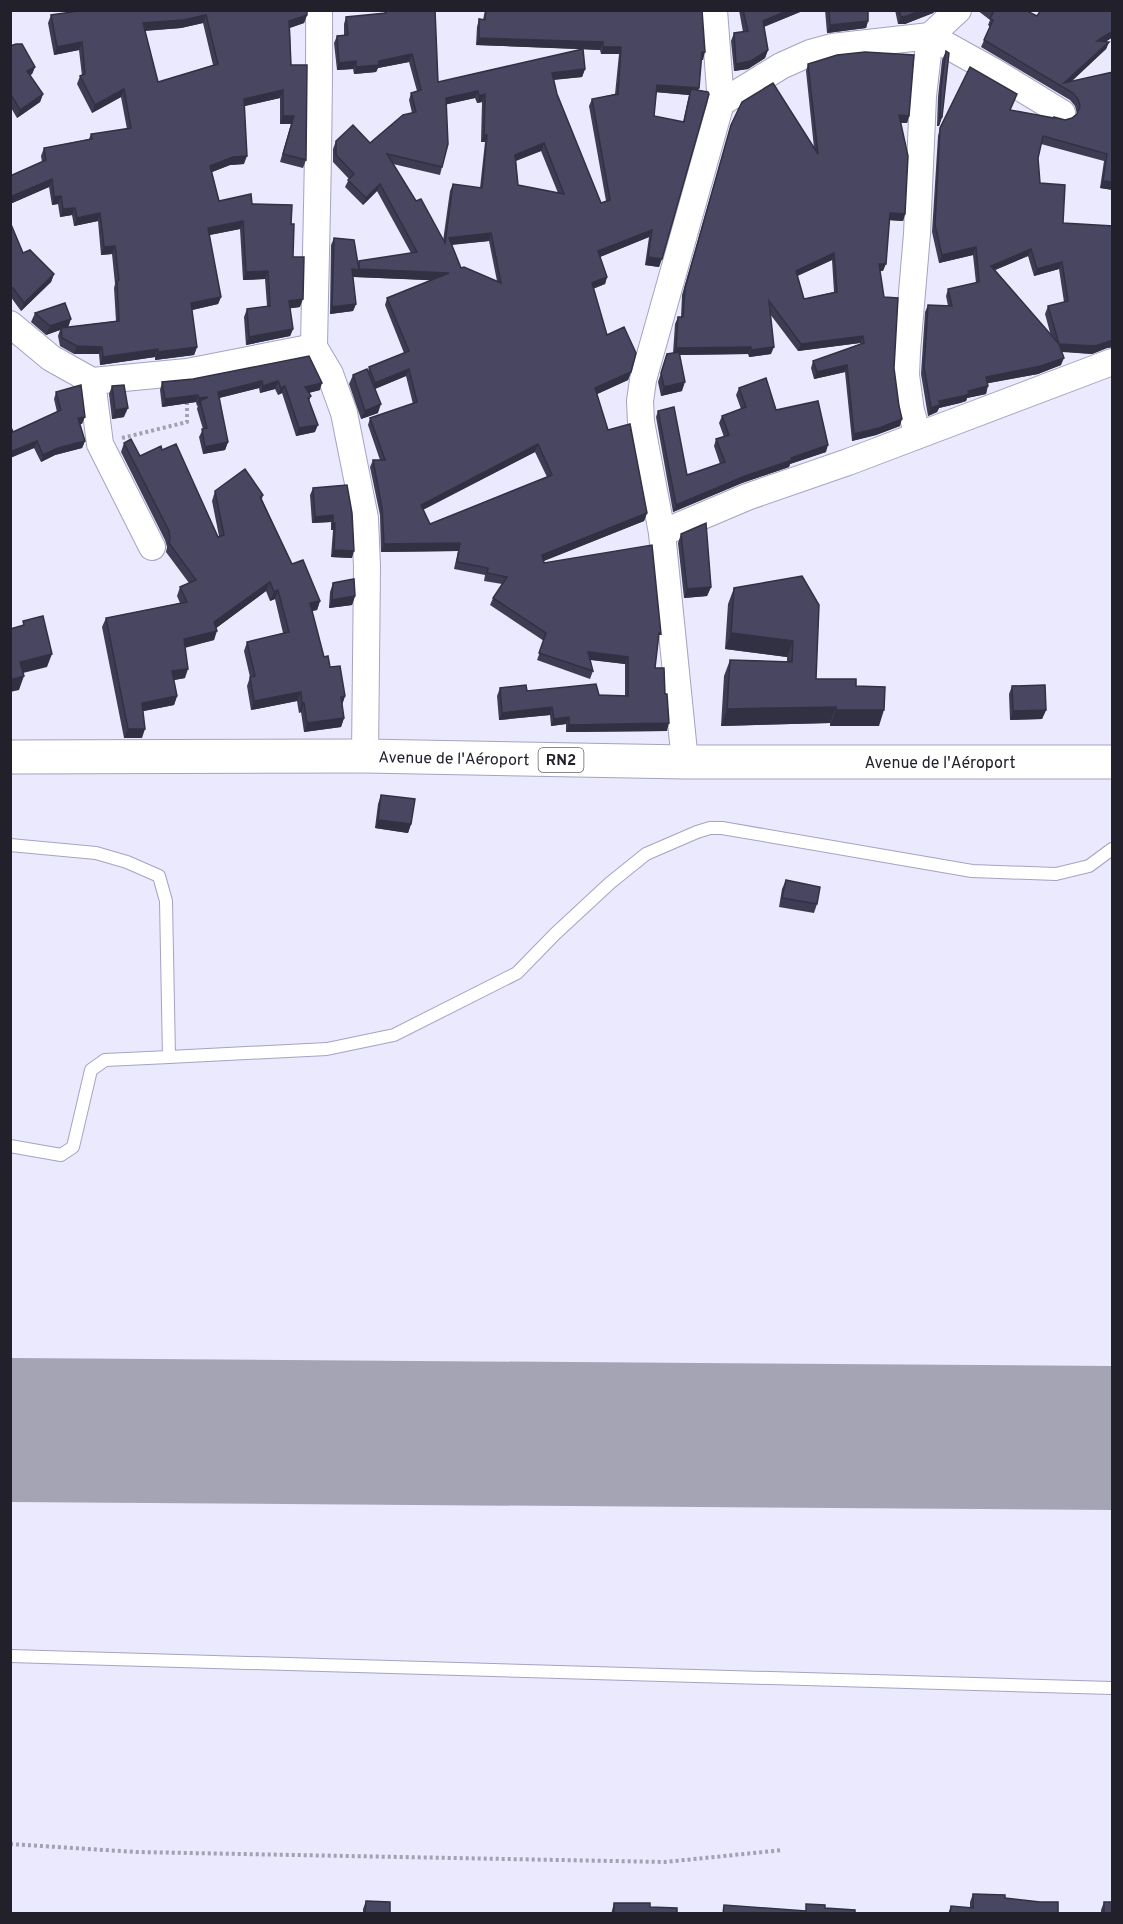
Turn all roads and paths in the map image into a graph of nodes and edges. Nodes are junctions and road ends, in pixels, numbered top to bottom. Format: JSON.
{"nodes":[{"id":1,"x":319,"y":10,"type":"edge"},
{"id":2,"x":714,"y":10,"type":"edge"},
{"id":3,"x":958,"y":10,"type":"edge"},
{"id":4,"x":930,"y":36,"type":"junction"},
{"id":5,"x":721,"y":103,"type":"junction"},
{"id":6,"x":1062,"y":113,"type":"dead end"},
{"id":7,"x":10,"y":324,"type":"edge"},
{"id":8,"x":314,"y":347,"type":"junction"},
{"id":9,"x":1113,"y":362,"type":"edge"},
{"id":10,"x":187,"y":372,"type":"junction"},
{"id":11,"x":92,"y":381,"type":"junction"},
{"id":12,"x":918,"y":435,"type":"junction"},
{"id":13,"x":100,"y":444,"type":"junction"},
{"id":14,"x":662,"y":533,"type":"junction"},
{"id":15,"x":152,"y":547,"type":"dead end"},
{"id":16,"x":365,"y":756,"type":"junction"},
{"id":17,"x":10,"y":757,"type":"edge"},
{"id":18,"x":685,"y":762,"type":"junction"},
{"id":19,"x":1113,"y":762,"type":"edge"},
{"id":20,"x":10,"y":845,"type":"edge"},
{"id":21,"x":1113,"y":849,"type":"edge"},
{"id":22,"x":169,"y":1057,"type":"junction"},
{"id":23,"x":10,"y":1146,"type":"edge"},
{"id":24,"x":10,"y":1656,"type":"edge"},
{"id":25,"x":1113,"y":1688,"type":"edge"},
{"id":26,"x":10,"y":1844,"type":"edge"},
{"id":27,"x":783,"y":1850,"type":"dead end"}],
"edges":[{"from":1,"to":8,"type":"street"},
{"from":2,"to":5,"type":"street"},
{"from":3,"to":4,"type":"street"},
{"from":4,"to":5,"type":"street"},
{"from":4,"to":6,"type":"street"},
{"from":4,"to":12,"type":"street"},
{"from":5,"to":14,"type":"street"},
{"from":7,"to":11,"type":"street"},
{"from":8,"to":10,"type":"street"},
{"from":8,"to":16,"type":"street"},
{"from":9,"to":12,"type":"street"},
{"from":10,"to":11,"type":"street"},
{"from":10,"to":13,"type":"path"},
{"from":11,"to":13,"type":"street"},
{"from":12,"to":14,"type":"street"},
{"from":13,"to":15,"type":"street"},
{"from":14,"to":18,"type":"street"},
{"from":16,"to":17,"type":"highway","name":"Avenue de l'Aéroport","number":"RN2"},
{"from":16,"to":18,"type":"highway","name":"Avenue de l'Aéroport","number":"RN2"},
{"from":18,"to":19,"type":"highway","name":"Avenue de l'Aéroport","number":"RN2"},
{"from":20,"to":22,"type":"lane"},
{"from":21,"to":22,"type":"lane"},
{"from":22,"to":23,"type":"lane"},
{"from":24,"to":25,"type":"lane"},
{"from":26,"to":27,"type":"path"}]}
